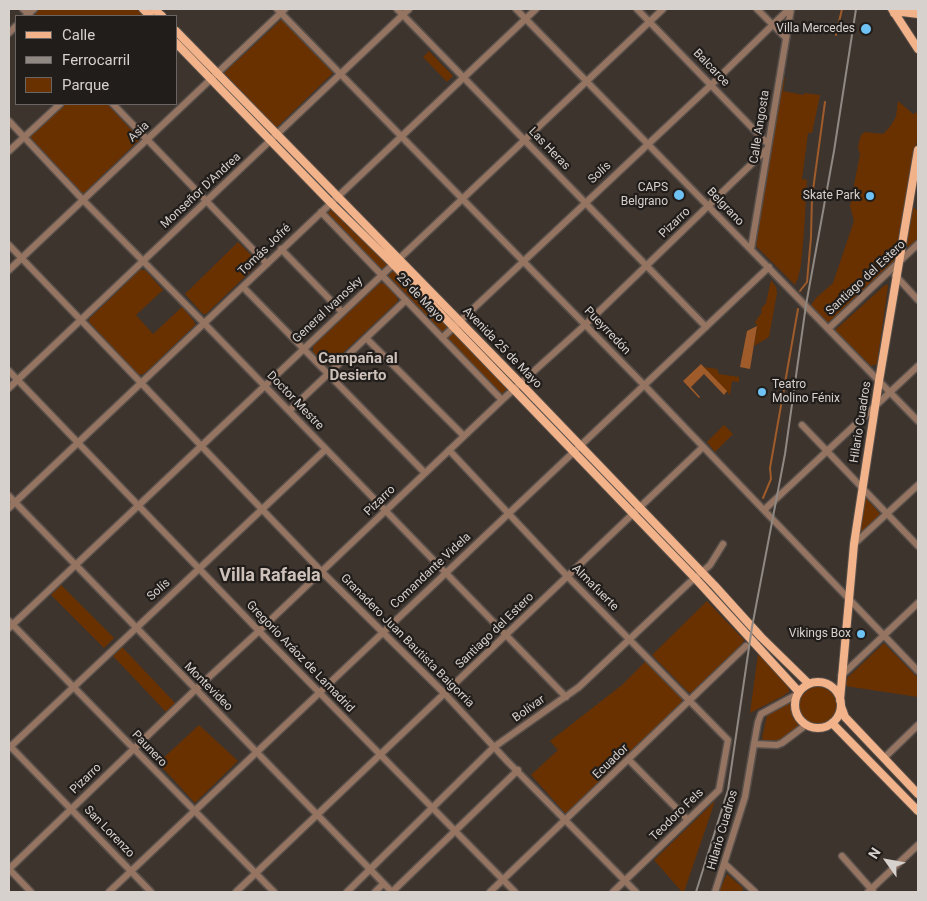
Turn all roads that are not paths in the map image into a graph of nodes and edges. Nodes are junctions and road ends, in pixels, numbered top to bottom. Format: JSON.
{"nodes":[{"id":1,"x":143,"y":9,"type":"edge"},
{"id":2,"x":397,"y":9,"type":"edge"},
{"id":3,"x":409,"y":9,"type":"edge"},
{"id":4,"x":516,"y":9,"type":"edge"},
{"id":5,"x":536,"y":9,"type":"edge"},
{"id":6,"x":637,"y":9,"type":"edge"},
{"id":7,"x":663,"y":9,"type":"edge"},
{"id":8,"x":757,"y":9,"type":"edge"},
{"id":9,"x":790,"y":9,"type":"edge"},
{"id":10,"x":281,"y":10,"type":"edge"},
{"id":11,"x":893,"y":11,"type":"edge"},
{"id":12,"x":156,"y":13,"type":"edge"},
{"id":13,"x":403,"y":14,"type":"junction"},
{"id":14,"x":918,"y":14,"type":"edge"},
{"id":15,"x":526,"y":18,"type":"junction"},
{"id":16,"x":649,"y":22,"type":"junction"},
{"id":17,"x":773,"y":26,"type":"junction"},
{"id":18,"x":178,"y":33,"type":"edge"},
{"id":19,"x":786,"y":38,"type":"junction"},
{"id":20,"x":178,"y":45,"type":"edge"},
{"id":21,"x":918,"y":49,"type":"edge"},
{"id":22,"x":218,"y":73,"type":"junction"},
{"id":23,"x":340,"y":74,"type":"junction"},
{"id":24,"x":463,"y":77,"type":"junction"},
{"id":25,"x":211,"y":80,"type":"junction"},
{"id":26,"x":587,"y":80,"type":"junction"},
{"id":27,"x":712,"y":85,"type":"junction"},
{"id":28,"x":59,"y":105,"type":"edge"},
{"id":29,"x":114,"y":105,"type":"edge"},
{"id":30,"x":9,"y":121,"type":"edge"},
{"id":31,"x":277,"y":134,"type":"junction"},
{"id":32,"x":401,"y":136,"type":"junction"},
{"id":33,"x":24,"y":137,"type":"junction"},
{"id":34,"x":147,"y":140,"type":"junction"},
{"id":35,"x":270,"y":140,"type":"junction"},
{"id":36,"x":524,"y":140,"type":"junction"},
{"id":37,"x":648,"y":144,"type":"junction"},
{"id":38,"x":768,"y":146,"type":"junction"},
{"id":39,"x":918,"y":150,"type":"edge"},
{"id":40,"x":9,"y":152,"type":"edge"},
{"id":41,"x":916,"y":174,"type":"edge"},
{"id":42,"x":338,"y":198,"type":"junction"},
{"id":43,"x":463,"y":198,"type":"junction"},
{"id":44,"x":83,"y":200,"type":"junction"},
{"id":45,"x":206,"y":202,"type":"junction"},
{"id":46,"x":585,"y":202,"type":"junction"},
{"id":47,"x":331,"y":203,"type":"junction"},
{"id":48,"x":708,"y":206,"type":"junction"},
{"id":49,"x":321,"y":212,"type":"junction"},
{"id":50,"x":918,"y":244,"type":"edge"},
{"id":51,"x":9,"y":245,"type":"edge"},
{"id":52,"x":281,"y":249,"type":"junction"},
{"id":53,"x":751,"y":249,"type":"junction"},
{"id":54,"x":22,"y":258,"type":"junction"},
{"id":55,"x":143,"y":261,"type":"junction"},
{"id":56,"x":523,"y":261,"type":"junction"},
{"id":57,"x":396,"y":262,"type":"junction"},
{"id":58,"x":899,"y":262,"type":"junction"},
{"id":59,"x":267,"y":264,"type":"junction"},
{"id":60,"x":647,"y":265,"type":"junction"},
{"id":61,"x":768,"y":267,"type":"junction"},
{"id":62,"x":9,"y":270,"type":"edge"},
{"id":63,"x":893,"y":274,"type":"junction"},
{"id":64,"x":382,"y":275,"type":"junction"},
{"id":65,"x":243,"y":287,"type":"junction"},
{"id":66,"x":406,"y":300,"type":"junction"},
{"id":67,"x":918,"y":300,"type":"edge"},
{"id":68,"x":342,"y":312,"type":"junction"},
{"id":69,"x":80,"y":321,"type":"junction"},
{"id":70,"x":204,"y":323,"type":"junction"},
{"id":71,"x":456,"y":324,"type":"junction"},
{"id":72,"x":584,"y":325,"type":"junction"},
{"id":73,"x":706,"y":326,"type":"junction"},
{"id":74,"x":828,"y":328,"type":"junction"},
{"id":75,"x":366,"y":338,"type":"junction"},
{"id":76,"x":442,"y":338,"type":"junction"},
{"id":77,"x":304,"y":348,"type":"junction"},
{"id":78,"x":918,"y":366,"type":"edge"},
{"id":79,"x":9,"y":370,"type":"edge"},
{"id":80,"x":328,"y":374,"type":"junction"},
{"id":81,"x":18,"y":380,"type":"junction"},
{"id":82,"x":879,"y":381,"type":"junction"},
{"id":83,"x":141,"y":384,"type":"junction"},
{"id":84,"x":521,"y":384,"type":"junction"},
{"id":85,"x":644,"y":385,"type":"junction"},
{"id":86,"x":265,"y":386,"type":"junction"},
{"id":87,"x":9,"y":388,"type":"edge"},
{"id":88,"x":514,"y":390,"type":"junction"},
{"id":89,"x":890,"y":393,"type":"junction"},
{"id":90,"x":502,"y":400,"type":"junction"},
{"id":91,"x":875,"y":407,"type":"junction"},
{"id":92,"x":289,"y":411,"type":"junction"},
{"id":93,"x":918,"y":421,"type":"edge"},
{"id":94,"x":802,"y":425,"type":"dead end"},
{"id":95,"x":464,"y":436,"type":"junction"},
{"id":96,"x":78,"y":443,"type":"junction"},
{"id":97,"x":201,"y":446,"type":"junction"},
{"id":98,"x":580,"y":446,"type":"junction"},
{"id":99,"x":704,"y":447,"type":"junction"},
{"id":100,"x":326,"y":449,"type":"junction"},
{"id":101,"x":449,"y":450,"type":"junction"},
{"id":102,"x":573,"y":452,"type":"junction"},
{"id":103,"x":827,"y":452,"type":"junction"},
{"id":104,"x":425,"y":473,"type":"junction"},
{"id":105,"x":918,"y":485,"type":"edge"},
{"id":106,"x":862,"y":488,"type":"junction"},
{"id":107,"x":9,"y":496,"type":"edge"},
{"id":108,"x":15,"y":502,"type":"junction"},
{"id":109,"x":138,"y":505,"type":"junction"},
{"id":110,"x":9,"y":508,"type":"edge"},
{"id":111,"x":640,"y":508,"type":"junction"},
{"id":112,"x":262,"y":509,"type":"junction"},
{"id":113,"x":764,"y":510,"type":"junction"},
{"id":114,"x":386,"y":511,"type":"junction"},
{"id":115,"x":508,"y":513,"type":"junction"},
{"id":116,"x":634,"y":514,"type":"junction"},
{"id":117,"x":887,"y":514,"type":"junction"},
{"id":118,"x":723,"y":544,"type":"dead end"},
{"id":119,"x":854,"y":544,"type":"junction"},
{"id":120,"x":918,"y":546,"type":"edge"},
{"id":121,"x":75,"y":566,"type":"junction"},
{"id":122,"x":199,"y":569,"type":"junction"},
{"id":123,"x":322,"y":572,"type":"junction"},
{"id":124,"x":446,"y":573,"type":"junction"},
{"id":125,"x":699,"y":575,"type":"junction"},
{"id":126,"x":568,"y":577,"type":"junction"},
{"id":127,"x":848,"y":598,"type":"junction"},
{"id":128,"x":918,"y":603,"type":"edge"},
{"id":129,"x":10,"y":625,"type":"edge"},
{"id":130,"x":135,"y":628,"type":"junction"},
{"id":131,"x":259,"y":631,"type":"junction"},
{"id":132,"x":382,"y":633,"type":"junction"},
{"id":133,"x":506,"y":635,"type":"junction"},
{"id":134,"x":884,"y":636,"type":"junction"},
{"id":135,"x":630,"y":639,"type":"junction"},
{"id":136,"x":746,"y":646,"type":"dead end"},
{"id":137,"x":918,"y":671,"type":"edge"},
{"id":138,"x":841,"y":677,"type":"junction"},
{"id":139,"x":809,"y":684,"type":"junction"},
{"id":140,"x":829,"y":685,"type":"junction"},
{"id":141,"x":73,"y":687,"type":"junction"},
{"id":142,"x":195,"y":690,"type":"junction"},
{"id":143,"x":319,"y":692,"type":"junction"},
{"id":144,"x":798,"y":693,"type":"junction"},
{"id":145,"x":445,"y":694,"type":"junction"},
{"id":146,"x":566,"y":697,"type":"junction"},
{"id":147,"x":690,"y":701,"type":"junction"},
{"id":148,"x":840,"y":701,"type":"junction"},
{"id":149,"x":832,"y":723,"type":"junction"},
{"id":150,"x":806,"y":725,"type":"junction"},
{"id":151,"x":918,"y":725,"type":"edge"},
{"id":152,"x":728,"y":740,"type":"joint"},
{"id":153,"x":754,"y":744,"type":"junction"},
{"id":154,"x":9,"y":746,"type":"edge"},
{"id":155,"x":494,"y":747,"type":"junction"},
{"id":156,"x":134,"y":749,"type":"junction"},
{"id":157,"x":257,"y":752,"type":"junction"},
{"id":158,"x":380,"y":755,"type":"junction"},
{"id":159,"x":884,"y":758,"type":"junction"},
{"id":160,"x":629,"y":760,"type":"junction"},
{"id":161,"x":518,"y":770,"type":"junction"},
{"id":162,"x":918,"y":794,"type":"edge"},
{"id":163,"x":433,"y":809,"type":"junction"},
{"id":164,"x":71,"y":810,"type":"junction"},
{"id":165,"x":194,"y":811,"type":"junction"},
{"id":166,"x":918,"y":811,"type":"edge"},
{"id":167,"x":317,"y":816,"type":"junction"},
{"id":168,"x":566,"y":820,"type":"junction"},
{"id":169,"x":688,"y":820,"type":"junction"},
{"id":170,"x":455,"y":831,"type":"junction"},
{"id":171,"x":918,"y":845,"type":"edge"},
{"id":172,"x":842,"y":856,"type":"dead end"},
{"id":173,"x":725,"y":864,"type":"junction"},
{"id":174,"x":9,"y":869,"type":"edge"},
{"id":175,"x":369,"y":869,"type":"junction"},
{"id":176,"x":131,"y":871,"type":"junction"},
{"id":177,"x":256,"y":874,"type":"junction"},
{"id":178,"x":503,"y":880,"type":"junction"},
{"id":179,"x":625,"y":881,"type":"junction"},
{"id":180,"x":384,"y":884,"type":"junction"},
{"id":181,"x":749,"y":887,"type":"junction"},
{"id":182,"x":871,"y":891,"type":"edge"},
{"id":183,"x":31,"y":892,"type":"edge"},
{"id":184,"x":109,"y":892,"type":"edge"},
{"id":185,"x":151,"y":892,"type":"edge"},
{"id":186,"x":236,"y":892,"type":"edge"},
{"id":187,"x":274,"y":892,"type":"edge"},
{"id":188,"x":347,"y":892,"type":"edge"},
{"id":189,"x":375,"y":892,"type":"edge"},
{"id":190,"x":392,"y":892,"type":"edge"},
{"id":191,"x":490,"y":892,"type":"edge"},
{"id":192,"x":514,"y":892,"type":"edge"},
{"id":193,"x":613,"y":892,"type":"edge"},
{"id":194,"x":636,"y":892,"type":"edge"},
{"id":195,"x":715,"y":892,"type":"edge"},
{"id":196,"x":744,"y":892,"type":"edge"},
{"id":197,"x":754,"y":892,"type":"edge"}],
"edges":[{"from":1,"to":12,"type":"main road"},
{"from":2,"to":13,"type":"street","name":"Las Heras"},
{"from":3,"to":13,"type":"street","name":"Monseñor D'Andrea"},
{"from":4,"to":15,"type":"street","name":"Belgrano"},
{"from":5,"to":15,"type":"street","name":"Tomás Jofré"},
{"from":6,"to":16,"type":"street","name":"Balcarce"},
{"from":7,"to":16,"type":"street","name":"General Ivanosky"},
{"from":8,"to":17,"type":"street"},
{"from":9,"to":17,"type":"street","name":"Solís"},
{"from":9,"to":19,"type":"street","name":"Calle Angosta"},
{"from":10,"to":22,"type":"street","name":"Asia"},
{"from":10,"to":23,"type":"street","name":"Pueyrredón"},
{"from":11,"to":14,"type":"main road"},
{"from":11,"to":21,"type":"main road"},
{"from":13,"to":23,"type":"street","name":"Monseñor D'Andrea"},
{"from":13,"to":24,"type":"street","name":"Las Heras"},
{"from":15,"to":24,"type":"street","name":"Tomás Jofré"},
{"from":15,"to":26,"type":"street","name":"Belgrano"},
{"from":16,"to":26,"type":"street","name":"General Ivanosky"},
{"from":16,"to":27,"type":"street","name":"Balcarce"},
{"from":17,"to":19,"type":"street"},
{"from":17,"to":27,"type":"street","name":"Solís"},
{"from":18,"to":22,"type":"main road","name":"Avenida 25 de Mayo"},
{"from":19,"to":38,"type":"street","name":"Calle Angosta"},
{"from":20,"to":25,"type":"main road","name":"Avenida 25 de Mayo"},
{"from":22,"to":25,"type":"street","name":"Asia"},
{"from":22,"to":31,"type":"main road","name":"Avenida 25 de Mayo"},
{"from":23,"to":31,"type":"street","name":"Monseñor D'Andrea"},
{"from":23,"to":32,"type":"street","name":"Pueyrredón"},
{"from":24,"to":32,"type":"street","name":"Tomás Jofré"},
{"from":24,"to":36,"type":"street","name":"Las Heras"},
{"from":25,"to":34,"type":"street","name":"Asia"},
{"from":25,"to":35,"type":"main road","name":"Avenida 25 de Mayo"},
{"from":26,"to":36,"type":"street","name":"General Ivanosky"},
{"from":26,"to":37,"type":"street","name":"Belgrano"},
{"from":27,"to":37,"type":"street","name":"Solís"},
{"from":27,"to":38,"type":"street","name":"Balcarce"},
{"from":28,"to":33,"type":"street"},
{"from":29,"to":34,"type":"street"},
{"from":30,"to":33,"type":"street","name":"Doctor Mestre"},
{"from":31,"to":35,"type":"street","name":"Monseñor D'Andrea"},
{"from":31,"to":42,"type":"main road","name":"Avenida 25 de Mayo"},
{"from":32,"to":42,"type":"street","name":"Tomás Jofré"},
{"from":32,"to":43,"type":"street","name":"Pueyrredón"},
{"from":33,"to":40,"type":"street"},
{"from":33,"to":44,"type":"street","name":"Doctor Mestre"},
{"from":34,"to":44,"type":"street","name":"Asia"},
{"from":34,"to":45,"type":"street"},
{"from":35,"to":45,"type":"street","name":"Monseñor D'Andrea"},
{"from":35,"to":47,"type":"main road","name":"Avenida 25 de Mayo"},
{"from":36,"to":43,"type":"street","name":"General Ivanosky"},
{"from":36,"to":46,"type":"street","name":"Las Heras"},
{"from":37,"to":46,"type":"street","name":"Solís"},
{"from":37,"to":48,"type":"street","name":"Belgrano"},
{"from":38,"to":48,"type":"street","name":"Pizarro"},
{"from":38,"to":53,"type":"street","name":"Calle Angosta"},
{"from":39,"to":41,"type":"main road","name":"Hilario Cuadros"},
{"from":41,"to":58,"type":"main road","name":"Hilario Cuadros"},
{"from":42,"to":47,"type":"street","name":"Tomás Jofré"},
{"from":42,"to":57,"type":"main road","name":"Avenida 25 de Mayo"},
{"from":43,"to":56,"type":"street","name":"Pueyrredón"},
{"from":43,"to":57,"type":"street","name":"General Ivanosky"},
{"from":44,"to":54,"type":"street","name":"Asia"},
{"from":44,"to":55,"type":"street","name":"Doctor Mestre"},
{"from":45,"to":55,"type":"street","name":"Monseñor D'Andrea"},
{"from":45,"to":59,"type":"street"},
{"from":46,"to":56,"type":"street","name":"Solís"},
{"from":46,"to":60,"type":"street","name":"Las Heras"},
{"from":47,"to":49,"type":"street","name":"Tomás Jofré"},
{"from":47,"to":57,"type":"main road","name":"Avenida 25 de Mayo"},
{"from":48,"to":53,"type":"street","name":"Belgrano"},
{"from":48,"to":60,"type":"street","name":"Pizarro"},
{"from":49,"to":52,"type":"street","name":"Tomás Jofré"},
{"from":49,"to":64,"type":"street","name":"25 de Mayo"},
{"from":50,"to":58,"type":"street","name":"Santiago del Estero"},
{"from":51,"to":54,"type":"street"},
{"from":52,"to":59,"type":"street","name":"Tomás Jofré"},
{"from":52,"to":68,"type":"street"},
{"from":53,"to":61,"type":"street","name":"Belgrano"},
{"from":54,"to":62,"type":"street","name":"Asia"},
{"from":54,"to":69,"type":"street","name":"Granadero Juan Bautista Baigorria"},
{"from":55,"to":69,"type":"street","name":"Monseñor D'Andrea"},
{"from":55,"to":70,"type":"street","name":"Doctor Mestre"},
{"from":56,"to":71,"type":"street","name":"Solís"},
{"from":56,"to":72,"type":"street","name":"Pueyrredón"},
{"from":57,"to":64,"type":"street","name":"General Ivanosky"},
{"from":57,"to":71,"type":"main road","name":"Avenida 25 de Mayo"},
{"from":58,"to":63,"type":"main road","name":"Hilario Cuadros"},
{"from":59,"to":65,"type":"street","name":"Tomás Jofré"},
{"from":60,"to":72,"type":"street","name":"Pizarro"},
{"from":60,"to":73,"type":"street","name":"Las Heras"},
{"from":61,"to":73,"type":"street","name":"Comandante Videla"},
{"from":61,"to":74,"type":"street","name":"Belgrano"},
{"from":63,"to":67,"type":"street"},
{"from":63,"to":74,"type":"street","name":"Santiago del Estero"},
{"from":63,"to":82,"type":"main road","name":"Hilario Cuadros"},
{"from":64,"to":66,"type":"street","name":"25 de Mayo"},
{"from":64,"to":68,"type":"street","name":"General Ivanosky"},
{"from":65,"to":70,"type":"street","name":"Tomás Jofré"},
{"from":65,"to":77,"type":"street"},
{"from":66,"to":75,"type":"street"},
{"from":66,"to":76,"type":"street","name":"25 de Mayo"},
{"from":68,"to":77,"type":"street","name":"General Ivanosky"},
{"from":69,"to":81,"type":"street","name":"Monseñor D'Andrea"},
{"from":69,"to":83,"type":"street","name":"Granadero Juan Bautista Baigorria"},
{"from":70,"to":83,"type":"street","name":"Tomás Jofré"},
{"from":70,"to":86,"type":"street","name":"Doctor Mestre"},
{"from":71,"to":76,"type":"street","name":"Solís"},
{"from":71,"to":84,"type":"main road","name":"Avenida 25 de Mayo"},
{"from":71,"to":88,"type":"main road","name":"Avenida 25 de Mayo"},
{"from":72,"to":84,"type":"street","name":"Pizarro"},
{"from":72,"to":85,"type":"street","name":"Pueyrredón"},
{"from":73,"to":85,"type":"street","name":"Comandante Videla"},
{"from":74,"to":82,"type":"street","name":"Belgrano"},
{"from":75,"to":80,"type":"street"},
{"from":75,"to":95,"type":"street"},
{"from":76,"to":90,"type":"street","name":"25 de Mayo"},
{"from":77,"to":80,"type":"street"},
{"from":77,"to":86,"type":"street","name":"General Ivanosky"},
{"from":78,"to":89,"type":"street"},
{"from":79,"to":81,"type":"street","name":"Gregorio Aráoz de Lamadrid"},
{"from":80,"to":92,"type":"street"},
{"from":80,"to":104,"type":"street"},
{"from":81,"to":87,"type":"street","name":"Monseñor D'Andrea"},
{"from":81,"to":96,"type":"street","name":"Gregorio Aráoz de Lamadrid"},
{"from":82,"to":89,"type":"street","name":"Belgrano"},
{"from":82,"to":91,"type":"main road","name":"Hilario Cuadros"},
{"from":83,"to":96,"type":"street","name":"Tomás Jofré"},
{"from":83,"to":97,"type":"street","name":"Granadero Juan Bautista Baigorria"},
{"from":84,"to":88,"type":"street","name":"Pizarro"},
{"from":84,"to":98,"type":"main road","name":"Avenida 25 de Mayo"},
{"from":85,"to":98,"type":"street","name":"Comandante Videla"},
{"from":85,"to":99,"type":"street","name":"Pueyrredón"},
{"from":86,"to":92,"type":"street","name":"Doctor Mestre"},
{"from":86,"to":97,"type":"street","name":"General Ivanosky"},
{"from":88,"to":90,"type":"street","name":"Pizarro"},
{"from":88,"to":102,"type":"main road","name":"Avenida 25 de Mayo"},
{"from":89,"to":91,"type":"street"},
{"from":89,"to":93,"type":"street","name":"Belgrano"},
{"from":90,"to":95,"type":"street","name":"Pizarro"},
{"from":91,"to":103,"type":"street"},
{"from":91,"to":106,"type":"main road","name":"Hilario Cuadros"},
{"from":92,"to":100,"type":"street","name":"Doctor Mestre"},
{"from":94,"to":103,"type":"street"},
{"from":95,"to":101,"type":"street","name":"Pizarro"},
{"from":96,"to":108,"type":"street","name":"Tomás Jofré"},
{"from":96,"to":109,"type":"street","name":"Gregorio Aráoz de Lamadrid"},
{"from":97,"to":109,"type":"street","name":"General Ivanosky"},
{"from":97,"to":112,"type":"street","name":"Granadero Juan Bautista Baigorria"},
{"from":98,"to":102,"type":"street","name":"Comandante Videla"},
{"from":98,"to":111,"type":"main road","name":"Avenida 25 de Mayo"},
{"from":99,"to":111,"type":"street","name":"Santiago del Estero"},
{"from":99,"to":113,"type":"street","name":"Pueyrredón"},
{"from":100,"to":112,"type":"street","name":"Solís"},
{"from":100,"to":114,"type":"street","name":"Doctor Mestre"},
{"from":101,"to":104,"type":"street","name":"Pizarro"},
{"from":101,"to":115,"type":"street","name":"Almafuerte"},
{"from":102,"to":115,"type":"street","name":"Comandante Videla"},
{"from":102,"to":116,"type":"main road","name":"Avenida 25 de Mayo"},
{"from":103,"to":106,"type":"street"},
{"from":103,"to":113,"type":"street"},
{"from":104,"to":114,"type":"street","name":"Pizarro"},
{"from":105,"to":117,"type":"street"},
{"from":106,"to":117,"type":"street"},
{"from":106,"to":119,"type":"main road","name":"Hilario Cuadros"},
{"from":107,"to":108,"type":"street","name":"Montevideo"},
{"from":108,"to":110,"type":"street","name":"Tomás Jofré"},
{"from":108,"to":121,"type":"street","name":"Montevideo"},
{"from":109,"to":121,"type":"street","name":"General Ivanosky"},
{"from":109,"to":122,"type":"street","name":"Gregorio Aráoz de Lamadrid"},
{"from":111,"to":116,"type":"street","name":"Santiago del Estero"},
{"from":111,"to":125,"type":"main road","name":"Avenida 25 de Mayo"},
{"from":112,"to":122,"type":"street","name":"Solís"},
{"from":112,"to":123,"type":"street","name":"Granadero Juan Bautista Baigorria"},
{"from":113,"to":127,"type":"street","name":"Pueyrredón"},
{"from":114,"to":123,"type":"street","name":"Pizarro"},
{"from":114,"to":124,"type":"street","name":"Doctor Mestre"},
{"from":115,"to":124,"type":"street","name":"Comandante Videla"},
{"from":115,"to":126,"type":"street","name":"Almafuerte"},
{"from":116,"to":125,"type":"main road","name":"Avenida 25 de Mayo"},
{"from":116,"to":126,"type":"street","name":"Santiago del Estero"},
{"from":117,"to":119,"type":"street"},
{"from":117,"to":120,"type":"street"},
{"from":118,"to":125,"type":"street","name":"Bolívar"},
{"from":119,"to":127,"type":"main road","name":"Hilario Cuadros"},
{"from":121,"to":129,"type":"street","name":"General Ivanosky"},
{"from":121,"to":130,"type":"street","name":"Montevideo"},
{"from":122,"to":130,"type":"street","name":"Solís"},
{"from":122,"to":131,"type":"street","name":"Gregorio Aráoz de Lamadrid"},
{"from":123,"to":131,"type":"street","name":"Pizarro"},
{"from":123,"to":132,"type":"street","name":"Granadero Juan Bautista Baigorria"},
{"from":124,"to":132,"type":"street","name":"Comandante Videla"},
{"from":124,"to":133,"type":"street","name":"Doctor Mestre"},
{"from":125,"to":135,"type":"street","name":"Bolívar"},
{"from":125,"to":139,"type":"main road","name":"Avenida 25 de Mayo"},
{"from":125,"to":144,"type":"main road","name":"Avenida 25 de Mayo"},
{"from":126,"to":133,"type":"street","name":"Santiago del Estero"},
{"from":126,"to":135,"type":"street","name":"Almafuerte"},
{"from":127,"to":134,"type":"street","name":"Pueyrredón"},
{"from":127,"to":138,"type":"main road","name":"Hilario Cuadros"},
{"from":128,"to":134,"type":"street"},
{"from":129,"to":141,"type":"street","name":"Paunero"},
{"from":130,"to":141,"type":"street","name":"Solís"},
{"from":130,"to":142,"type":"street","name":"Montevideo"},
{"from":131,"to":142,"type":"street","name":"Pizarro"},
{"from":131,"to":143,"type":"street","name":"Gregorio Aráoz de Lamadrid"},
{"from":132,"to":143,"type":"street","name":"Comandante Videla"},
{"from":132,"to":145,"type":"street","name":"Granadero Juan Bautista Baigorria"},
{"from":133,"to":145,"type":"street","name":"Santiago del Estero"},
{"from":133,"to":146,"type":"street","name":"Doctor Mestre"},
{"from":134,"to":137,"type":"street","name":"Pueyrredón"},
{"from":134,"to":138,"type":"street"},
{"from":135,"to":146,"type":"street","name":"Bolívar"},
{"from":135,"to":147,"type":"street","name":"Almafuerte"},
{"from":136,"to":147,"type":"street","name":"Ecuador"},
{"from":138,"to":140,"type":"main road"},
{"from":138,"to":148,"type":"main road","name":"Hilario Cuadros"},
{"from":139,"to":140,"type":"main road"},
{"from":139,"to":144,"type":"main road"},
{"from":140,"to":148,"type":"main road"},
{"from":141,"to":154,"type":"street","name":"Solís"},
{"from":141,"to":156,"type":"street","name":"Paunero"},
{"from":142,"to":156,"type":"street","name":"Pizarro"},
{"from":142,"to":157,"type":"street","name":"Montevideo"},
{"from":143,"to":157,"type":"street","name":"Comandante Videla"},
{"from":143,"to":158,"type":"street","name":"Gregorio Aráoz de Lamadrid"},
{"from":144,"to":150,"type":"main road"},
{"from":144,"to":153,"type":"street","name":"Hilario Cuadros"},
{"from":145,"to":155,"type":"street","name":"Granadero Juan Bautista Baigorria"},
{"from":145,"to":158,"type":"street","name":"Santiago del Estero"},
{"from":146,"to":155,"type":"street","name":"Bolívar"},
{"from":147,"to":152,"type":"street","name":"Almafuerte"},
{"from":147,"to":160,"type":"street","name":"Ecuador"},
{"from":148,"to":149,"type":"main road"},
{"from":148,"to":159,"type":"main road"},
{"from":149,"to":150,"type":"main road"},
{"from":149,"to":166,"type":"main road"},
{"from":150,"to":153,"type":"street"},
{"from":151,"to":159,"type":"street"},
{"from":152,"to":169,"type":"street","name":"Teodoro Fels"},
{"from":153,"to":173,"type":"street","name":"Hilario Cuadros"},
{"from":154,"to":164,"type":"street","name":"San Lorenzo"},
{"from":155,"to":161,"type":"street","name":"Granadero Juan Bautista Baigorria"},
{"from":155,"to":163,"type":"street","name":"Bolívar"},
{"from":156,"to":164,"type":"street","name":"Pizarro"},
{"from":156,"to":165,"type":"street","name":"Paunero"},
{"from":157,"to":165,"type":"street","name":"Comandante Videla"},
{"from":157,"to":167,"type":"street","name":"Montevideo"},
{"from":158,"to":163,"type":"street","name":"Gregorio Aráoz de Lamadrid"},
{"from":158,"to":167,"type":"street","name":"Santiago del Estero"},
{"from":159,"to":162,"type":"main road"},
{"from":160,"to":168,"type":"street","name":"Ecuador"},
{"from":160,"to":169,"type":"street"},
{"from":161,"to":168,"type":"street","name":"Granadero Juan Bautista Baigorria"},
{"from":161,"to":170,"type":"street"},
{"from":163,"to":170,"type":"street","name":"Gregorio Aráoz de Lamadrid"},
{"from":163,"to":175,"type":"street","name":"Bolívar"},
{"from":164,"to":174,"type":"street","name":"Pizarro"},
{"from":164,"to":176,"type":"street","name":"San Lorenzo"},
{"from":165,"to":176,"type":"street","name":"Comandante Videla"},
{"from":165,"to":177,"type":"street","name":"Paunero"},
{"from":167,"to":175,"type":"street","name":"Montevideo"},
{"from":167,"to":177,"type":"street","name":"Santiago del Estero"},
{"from":168,"to":178,"type":"street","name":"Ecuador"},
{"from":168,"to":179,"type":"street","name":"Granadero Juan Bautista Baigorria"},
{"from":169,"to":179,"type":"street","name":"Teodoro Fels"},
{"from":170,"to":178,"type":"street","name":"Gregorio Aráoz de Lamadrid"},
{"from":170,"to":190,"type":"street"},
{"from":171,"to":182,"type":"street"},
{"from":172,"to":182,"type":"street"},
{"from":173,"to":181,"type":"street"},
{"from":173,"to":195,"type":"street","name":"Hilario Cuadros"},
{"from":174,"to":183,"type":"street"},
{"from":175,"to":180,"type":"street","name":"Montevideo"},
{"from":175,"to":188,"type":"street","name":"Bolívar"},
{"from":176,"to":184,"type":"street","name":"Comandante Videla"},
{"from":176,"to":185,"type":"street","name":"San Lorenzo"},
{"from":177,"to":186,"type":"street","name":"Santiago del Estero"},
{"from":177,"to":187,"type":"street","name":"Paunero"},
{"from":178,"to":191,"type":"street","name":"Ecuador"},
{"from":178,"to":192,"type":"street","name":"Gregorio Aráoz de Lamadrid"},
{"from":179,"to":193,"type":"street","name":"Teodoro Fels"},
{"from":179,"to":194,"type":"street","name":"Granadero Juan Bautista Baigorria"},
{"from":180,"to":189,"type":"street"},
{"from":180,"to":190,"type":"street","name":"Montevideo"},
{"from":181,"to":196,"type":"street"},
{"from":181,"to":197,"type":"street"}]}
